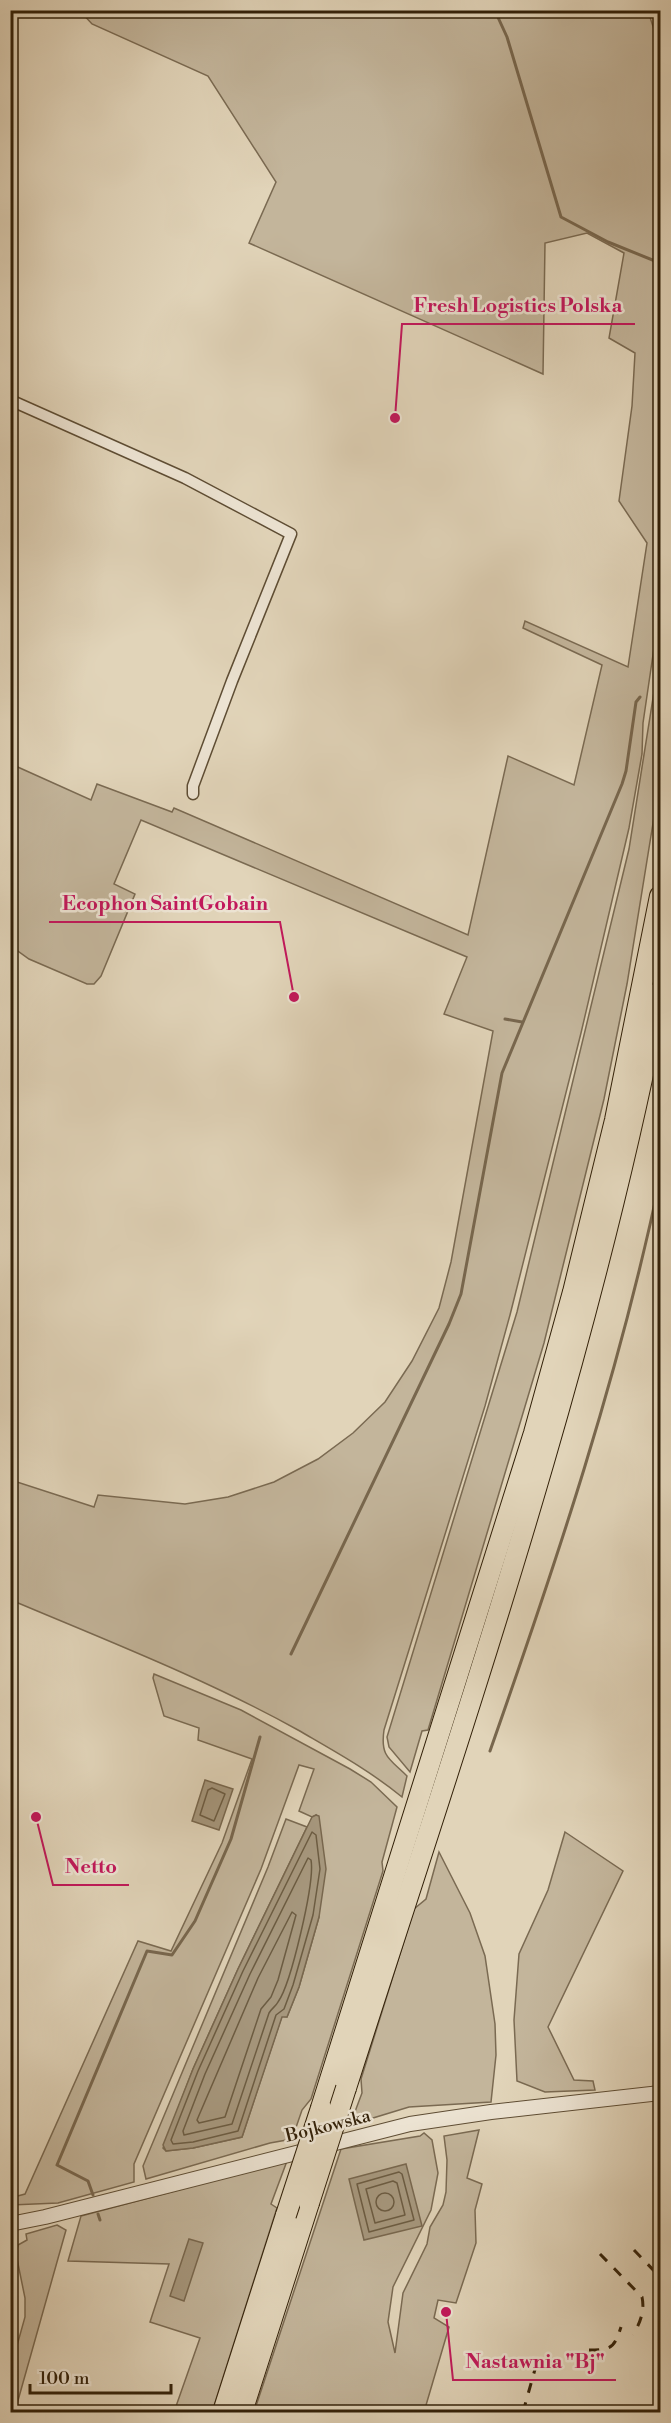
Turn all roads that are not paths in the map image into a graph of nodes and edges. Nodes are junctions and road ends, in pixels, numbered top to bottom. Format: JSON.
{"nodes":[{"id":1,"x":10,"y":400,"type":"edge"},
{"id":2,"x":193,"y":794,"type":"dead end"},
{"id":3,"x":660,"y":896,"type":"edge"},
{"id":4,"x":660,"y":991,"type":"edge"},
{"id":5,"x":660,"y":1052,"type":"edge"},
{"id":6,"x":626,"y":1151,"type":"junction"},
{"id":7,"x":660,"y":2093,"type":"edge"},
{"id":8,"x":10,"y":2224,"type":"edge"},
{"id":9,"x":223,"y":2412,"type":"edge"},
{"id":10,"x":242,"y":2412,"type":"edge"}],
"edges":[{"from":1,"to":2,"type":"street"},
{"from":3,"to":9,"type":"highway","bridge":true},
{"from":4,"to":6,"type":"highway"},
{"from":5,"to":6,"type":"highway"},
{"from":6,"to":10,"type":"highway","bridge":true},
{"from":7,"to":8,"type":"street","name":"Bojkowska"}]}
